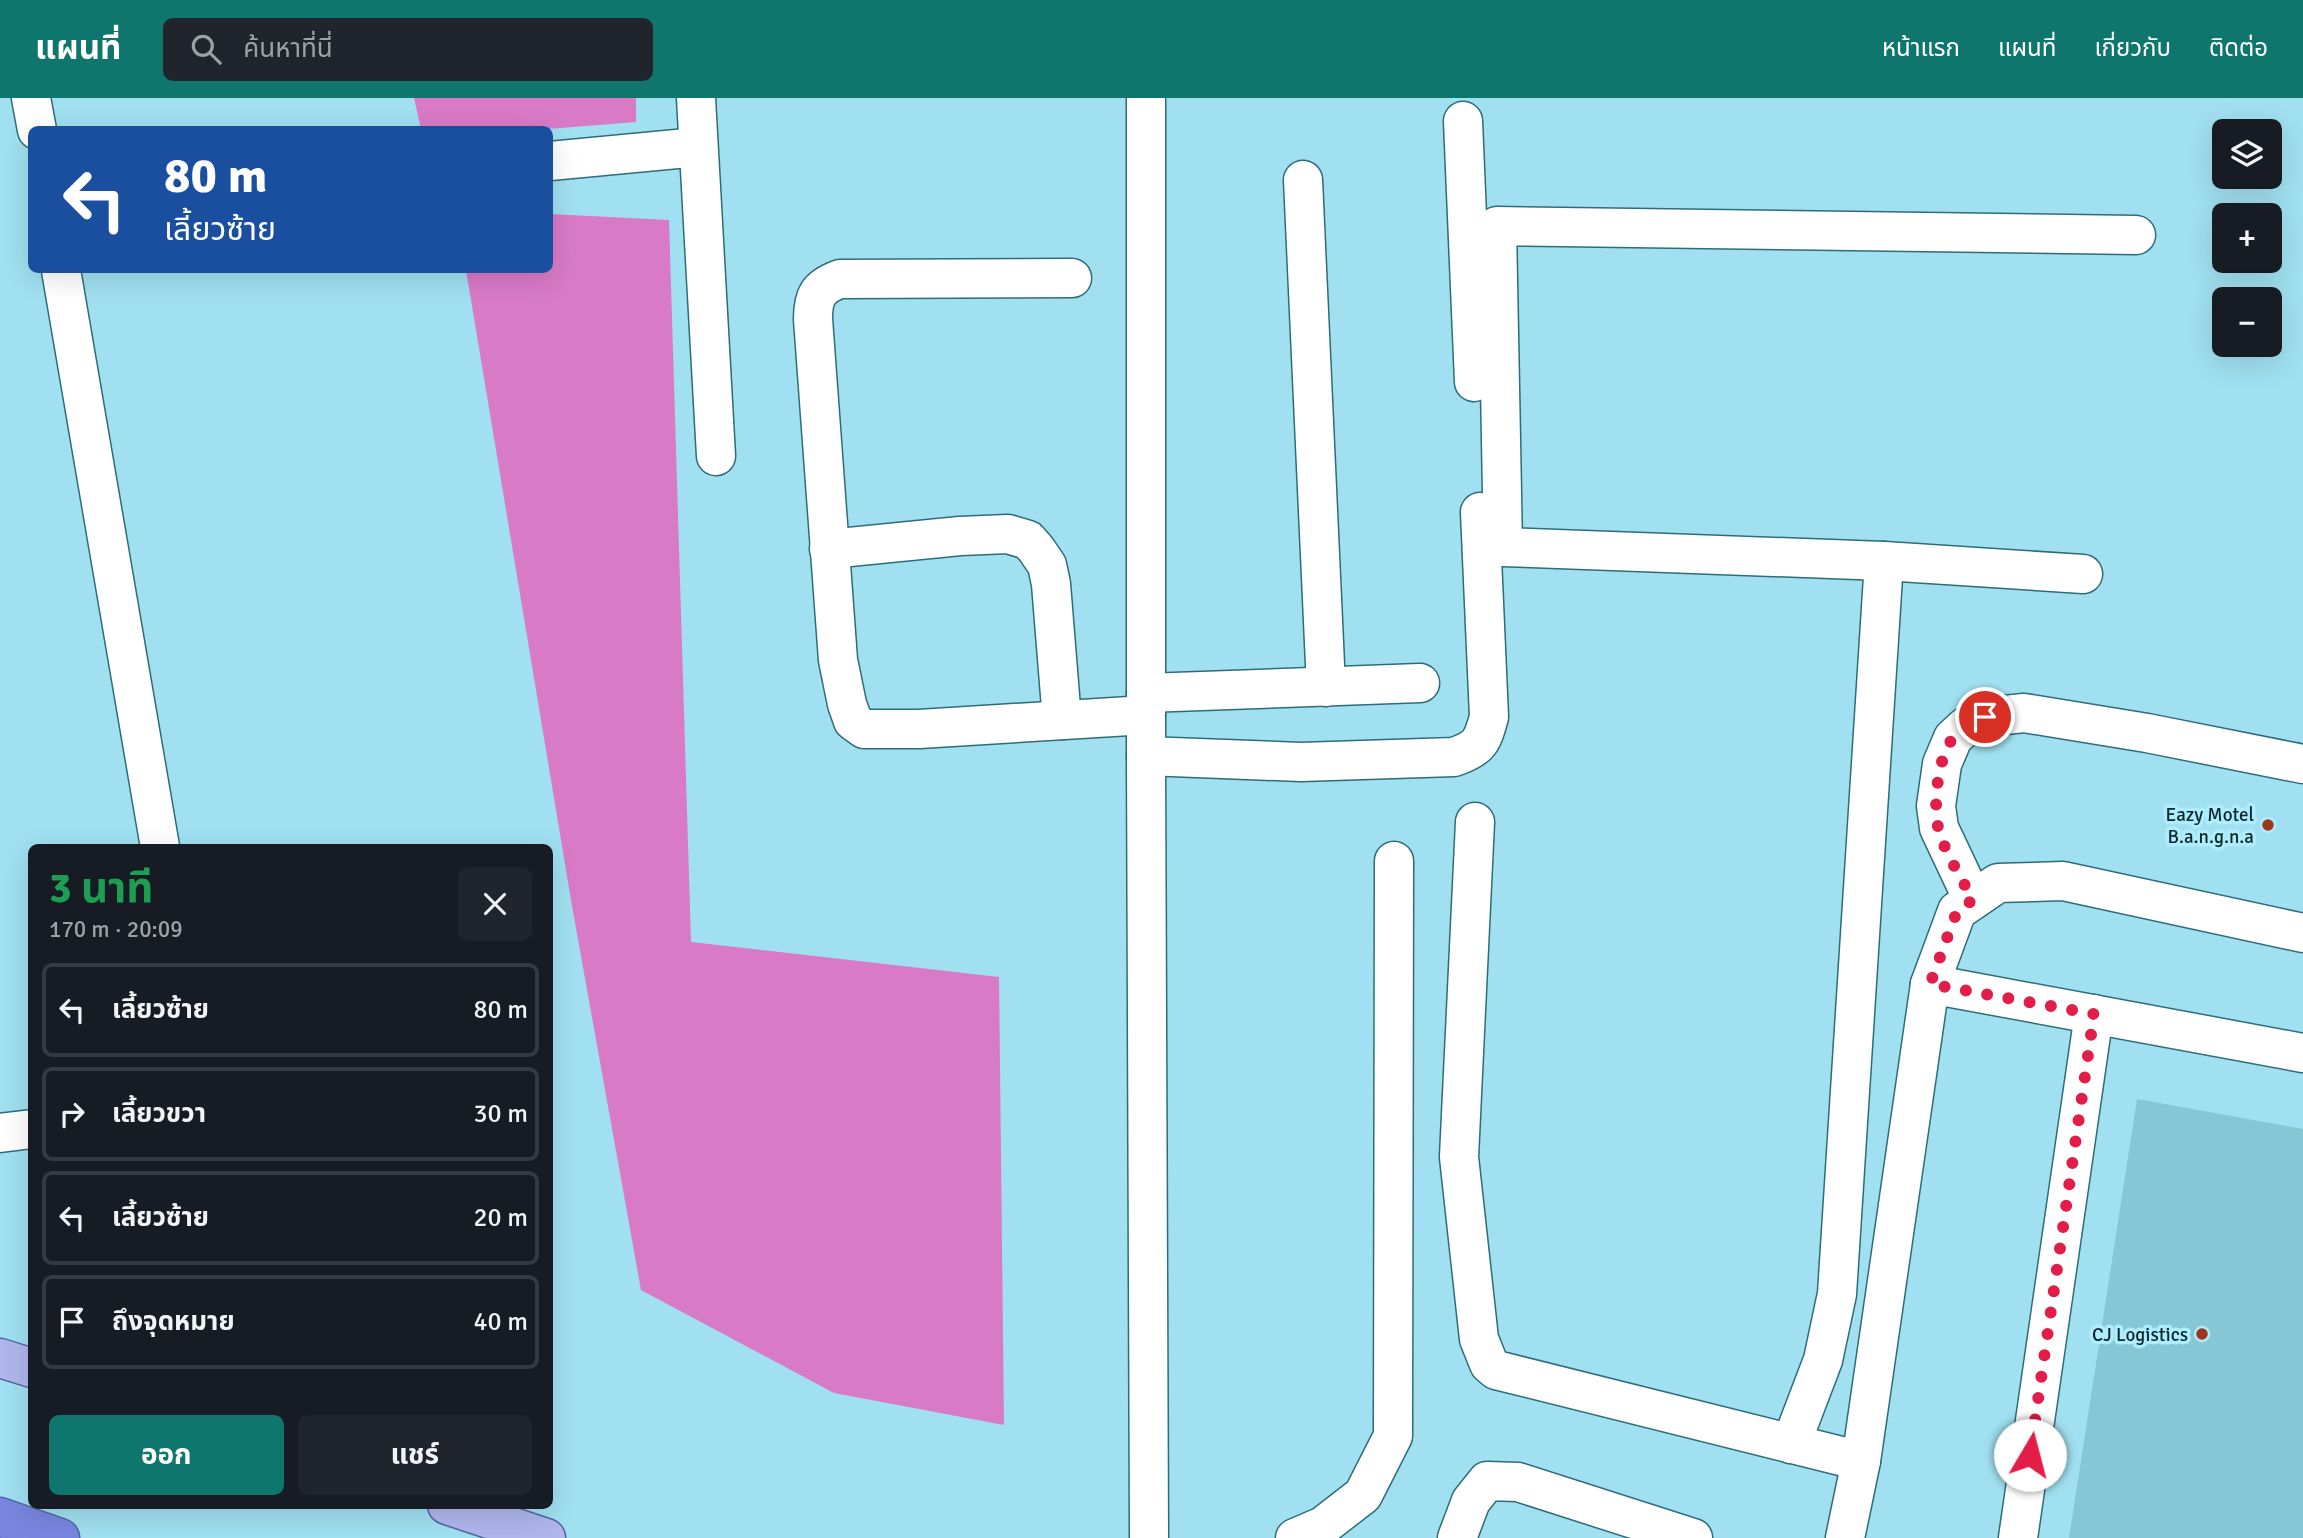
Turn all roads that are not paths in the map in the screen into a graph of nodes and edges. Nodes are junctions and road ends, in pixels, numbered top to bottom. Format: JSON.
{"nodes":[{"id":1,"x":31,"y":98,"type":"edge"},
{"id":2,"x":696,"y":98,"type":"edge"},
{"id":3,"x":1146,"y":98,"type":"edge"},
{"id":4,"x":1463,"y":121,"type":"dead end"},
{"id":5,"x":36,"y":126,"type":"edge"},
{"id":6,"x":698,"y":147,"type":"junction"},
{"id":7,"x":553,"y":161,"type":"edge"},
{"id":8,"x":1303,"y":180,"type":"dead end"},
{"id":9,"x":2136,"y":235,"type":"dead end"},
{"id":10,"x":62,"y":273,"type":"edge"},
{"id":11,"x":1072,"y":278,"type":"dead end"},
{"id":12,"x":716,"y":456,"type":"dead end"},
{"id":13,"x":829,"y":549,"type":"junction"},
{"id":14,"x":1884,"y":561,"type":"junction"},
{"id":15,"x":2084,"y":574,"type":"dead end"},
{"id":16,"x":1420,"y":683,"type":"dead end"},
{"id":17,"x":1326,"y":687,"type":"junction"},
{"id":18,"x":1146,"y":704,"type":"junction"},
{"id":19,"x":1062,"y":720,"type":"junction"},
{"id":20,"x":1146,"y":756,"type":"junction"},
{"id":21,"x":2303,"y":764,"type":"edge"},
{"id":22,"x":1475,"y":822,"type":"dead end"},
{"id":23,"x":159,"y":844,"type":"edge"},
{"id":24,"x":1394,"y":861,"type":"dead end"},
{"id":25,"x":1973,"y":900,"type":"junction"},
{"id":26,"x":2303,"y":933,"type":"edge"},
{"id":27,"x":1930,"y":984,"type":"junction"},
{"id":28,"x":2094,"y":1014,"type":"junction"},
{"id":29,"x":2303,"y":1053,"type":"edge"},
{"id":30,"x":28,"y":1130,"type":"edge"},
{"id":31,"x":0,"y":1133,"type":"edge"},
{"id":32,"x":0,"y":1358,"type":"edge"},
{"id":33,"x":28,"y":1367,"type":"edge"},
{"id":34,"x":1791,"y":1444,"type":"junction"},
{"id":35,"x":1861,"y":1461,"type":"junction"},
{"id":36,"x":459,"y":1509,"type":"edge"},
{"id":37,"x":0,"y":1517,"type":"edge"},
{"id":38,"x":60,"y":1538,"type":"edge"},
{"id":39,"x":545,"y":1538,"type":"edge"},
{"id":40,"x":1149,"y":1538,"type":"edge"},
{"id":41,"x":1295,"y":1538,"type":"edge"},
{"id":42,"x":1457,"y":1538,"type":"edge"},
{"id":43,"x":1693,"y":1538,"type":"edge"},
{"id":44,"x":1845,"y":1538,"type":"edge"},
{"id":45,"x":2018,"y":1538,"type":"edge"}],
"edges":[{"from":1,"to":5,"type":"street"},
{"from":2,"to":6,"type":"street"},
{"from":3,"to":18,"type":"street"},
{"from":4,"to":20,"type":"street"},
{"from":6,"to":7,"type":"street"},
{"from":6,"to":12,"type":"street"},
{"from":8,"to":17,"type":"street"},
{"from":9,"to":14,"type":"street"},
{"from":10,"to":23,"type":"street"},
{"from":11,"to":13,"type":"street"},
{"from":13,"to":19,"type":"street"},
{"from":13,"to":19,"type":"street"},
{"from":14,"to":15,"type":"street"},
{"from":14,"to":34,"type":"street"},
{"from":16,"to":17,"type":"street"},
{"from":17,"to":18,"type":"street"},
{"from":18,"to":19,"type":"street"},
{"from":18,"to":20,"type":"street"},
{"from":20,"to":40,"type":"street"},
{"from":21,"to":25,"type":"street"},
{"from":22,"to":34,"type":"street"},
{"from":24,"to":41,"type":"street"},
{"from":25,"to":26,"type":"street"},
{"from":25,"to":27,"type":"street"},
{"from":27,"to":28,"type":"street"},
{"from":27,"to":35,"type":"street"},
{"from":28,"to":29,"type":"street"},
{"from":28,"to":45,"type":"street"},
{"from":30,"to":31,"type":"street"},
{"from":32,"to":33,"type":"main road"},
{"from":34,"to":35,"type":"street"},
{"from":35,"to":44,"type":"street"},
{"from":36,"to":39,"type":"main road"},
{"from":37,"to":38,"type":"highway"},
{"from":42,"to":43,"type":"street"}]}
